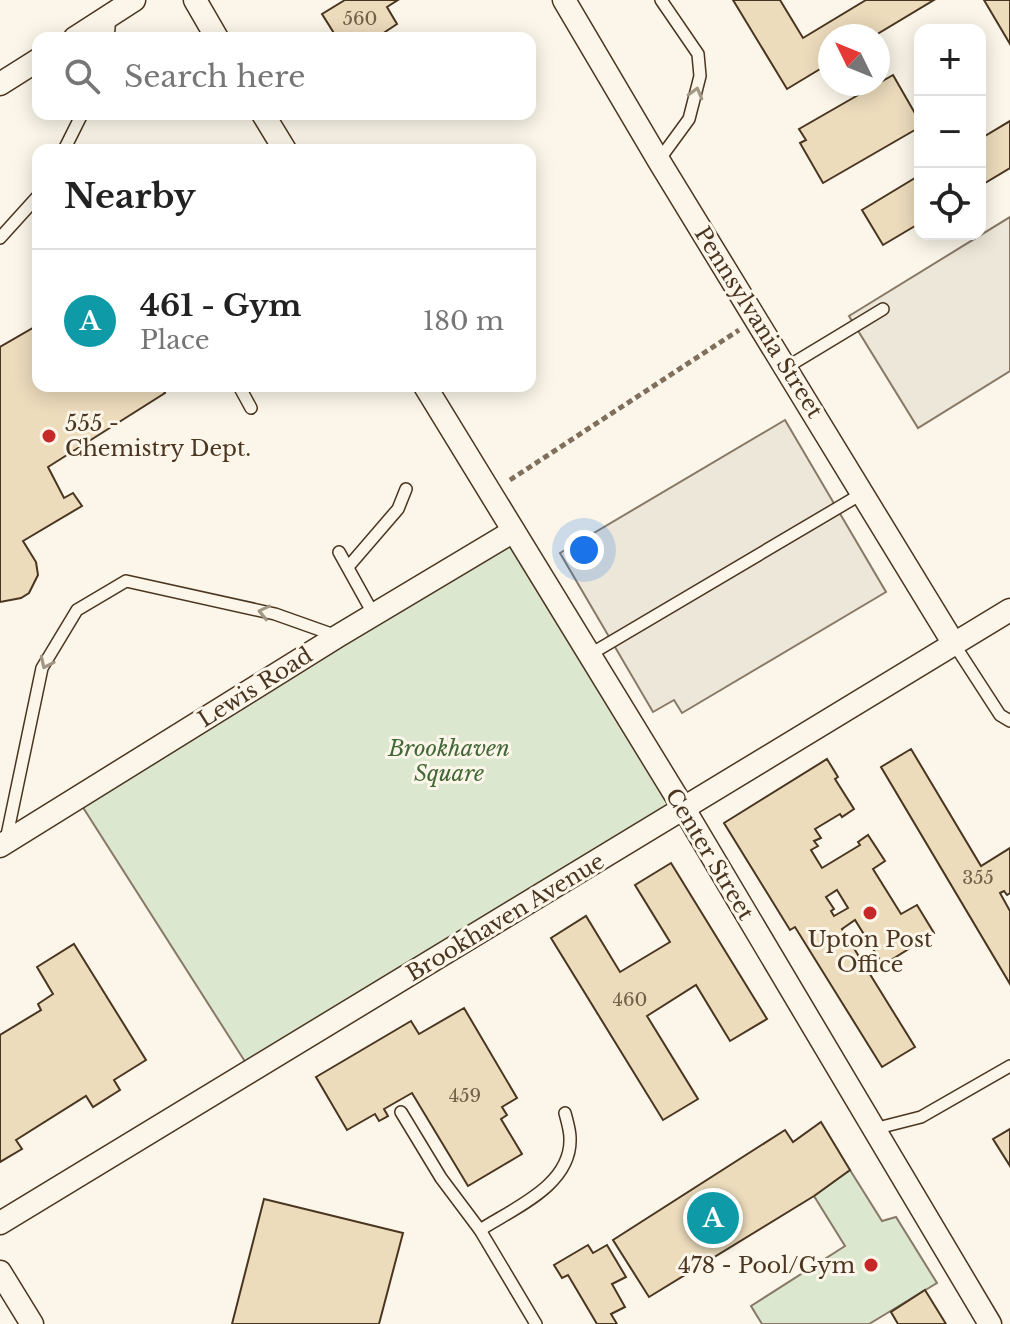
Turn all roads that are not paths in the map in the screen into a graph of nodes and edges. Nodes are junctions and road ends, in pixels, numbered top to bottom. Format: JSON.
{"nodes":[{"id":1,"x":134,"y":0,"type":"edge"},
{"id":2,"x":195,"y":0,"type":"edge"},
{"id":3,"x":564,"y":0,"type":"edge"},
{"id":4,"x":661,"y":0,"type":"edge"},
{"id":5,"x":109,"y":27,"type":"edge"},
{"id":6,"x":214,"y":32,"type":"edge"},
{"id":7,"x":32,"y":64,"type":"edge"},
{"id":8,"x":0,"y":84,"type":"edge"},
{"id":9,"x":79,"y":120,"type":"edge"},
{"id":10,"x":267,"y":120,"type":"edge"},
{"id":11,"x":67,"y":144,"type":"edge"},
{"id":12,"x":281,"y":144,"type":"edge"},
{"id":13,"x":659,"y":161,"type":"junction"},
{"id":14,"x":32,"y":203,"type":"edge"},
{"id":15,"x":0,"y":238,"type":"edge"},
{"id":16,"x":883,"y":309,"type":"dead end"},
{"id":17,"x":787,"y":367,"type":"junction"},
{"id":18,"x":242,"y":392,"type":"edge"},
{"id":19,"x":429,"y":392,"type":"edge"},
{"id":20,"x":251,"y":408,"type":"dead end"},
{"id":21,"x":406,"y":489,"type":"dead end"},
{"id":22,"x":864,"y":492,"type":"junction"},
{"id":23,"x":512,"y":532,"type":"junction"},
{"id":24,"x":339,"y":552,"type":"dead end"},
{"id":25,"x":348,"y":567,"type":"junction"},
{"id":26,"x":1010,"y":610,"type":"edge"},
{"id":27,"x":374,"y":615,"type":"junction"},
{"id":28,"x":338,"y":636,"type":"junction"},
{"id":29,"x":954,"y":644,"type":"junction"},
{"id":30,"x":588,"y":655,"type":"junction"},
{"id":31,"x":1010,"y":721,"type":"edge"},
{"id":32,"x":684,"y":809,"type":"junction"},
{"id":33,"x":3,"y":844,"type":"edge"},
{"id":34,"x":1010,"y":1066,"type":"edge"},
{"id":35,"x":401,"y":1112,"type":"dead end"},
{"id":36,"x":565,"y":1113,"type":"dead end"},
{"id":37,"x":874,"y":1129,"type":"junction"},
{"id":38,"x":0,"y":1223,"type":"edge"},
{"id":39,"x":480,"y":1230,"type":"junction"},
{"id":40,"x":0,"y":1272,"type":"edge"},
{"id":41,"x":32,"y":1324,"type":"edge"},
{"id":42,"x":536,"y":1324,"type":"edge"},
{"id":43,"x":990,"y":1324,"type":"edge"}],
"edges":[{"from":1,"to":5,"type":"street"},
{"from":2,"to":6,"type":"street"},
{"from":3,"to":13,"type":"street","name":"Pennsylvania Street"},
{"from":13,"to":4,"type":"lane","one_way":true},
{"from":7,"to":8,"type":"street"},
{"from":9,"to":11,"type":"lane"},
{"from":10,"to":12,"type":"street"},
{"from":13,"to":17,"type":"street","name":"Pennsylvania Street"},
{"from":14,"to":15,"type":"lane"},
{"from":16,"to":17,"type":"lane"},
{"from":17,"to":22,"type":"street","name":"Pennsylvania Street"},
{"from":18,"to":20,"type":"lane"},
{"from":19,"to":23,"type":"street","name":"Center Street"},
{"from":21,"to":25,"type":"lane"},
{"from":22,"to":29,"type":"street","name":"Pennsylvania Street"},
{"from":22,"to":30,"type":"lane"},
{"from":23,"to":27,"type":"street","name":"Lewis Road"},
{"from":23,"to":30,"type":"street","name":"Center Street"},
{"from":24,"to":25,"type":"lane"},
{"from":25,"to":27,"type":"lane"},
{"from":26,"to":29,"type":"street","name":"Brookhaven Avenue"},
{"from":27,"to":28,"type":"street","name":"Lewis Road"},
{"from":28,"to":33,"type":"street","name":"Lewis Road"},
{"from":28,"to":33,"type":"lane","one_way":true},
{"from":29,"to":31,"type":"lane"},
{"from":29,"to":32,"type":"street","name":"Brookhaven Avenue"},
{"from":30,"to":32,"type":"street","name":"Center Street"},
{"from":32,"to":37,"type":"street","name":"Center Street"},
{"from":32,"to":38,"type":"street","name":"Brookhaven Avenue"},
{"from":34,"to":37,"type":"lane"},
{"from":35,"to":39,"type":"lane"},
{"from":36,"to":39,"type":"lane"},
{"from":37,"to":43,"type":"street","name":"Center Street"},
{"from":39,"to":42,"type":"lane"},
{"from":40,"to":41,"type":"street"}]}
